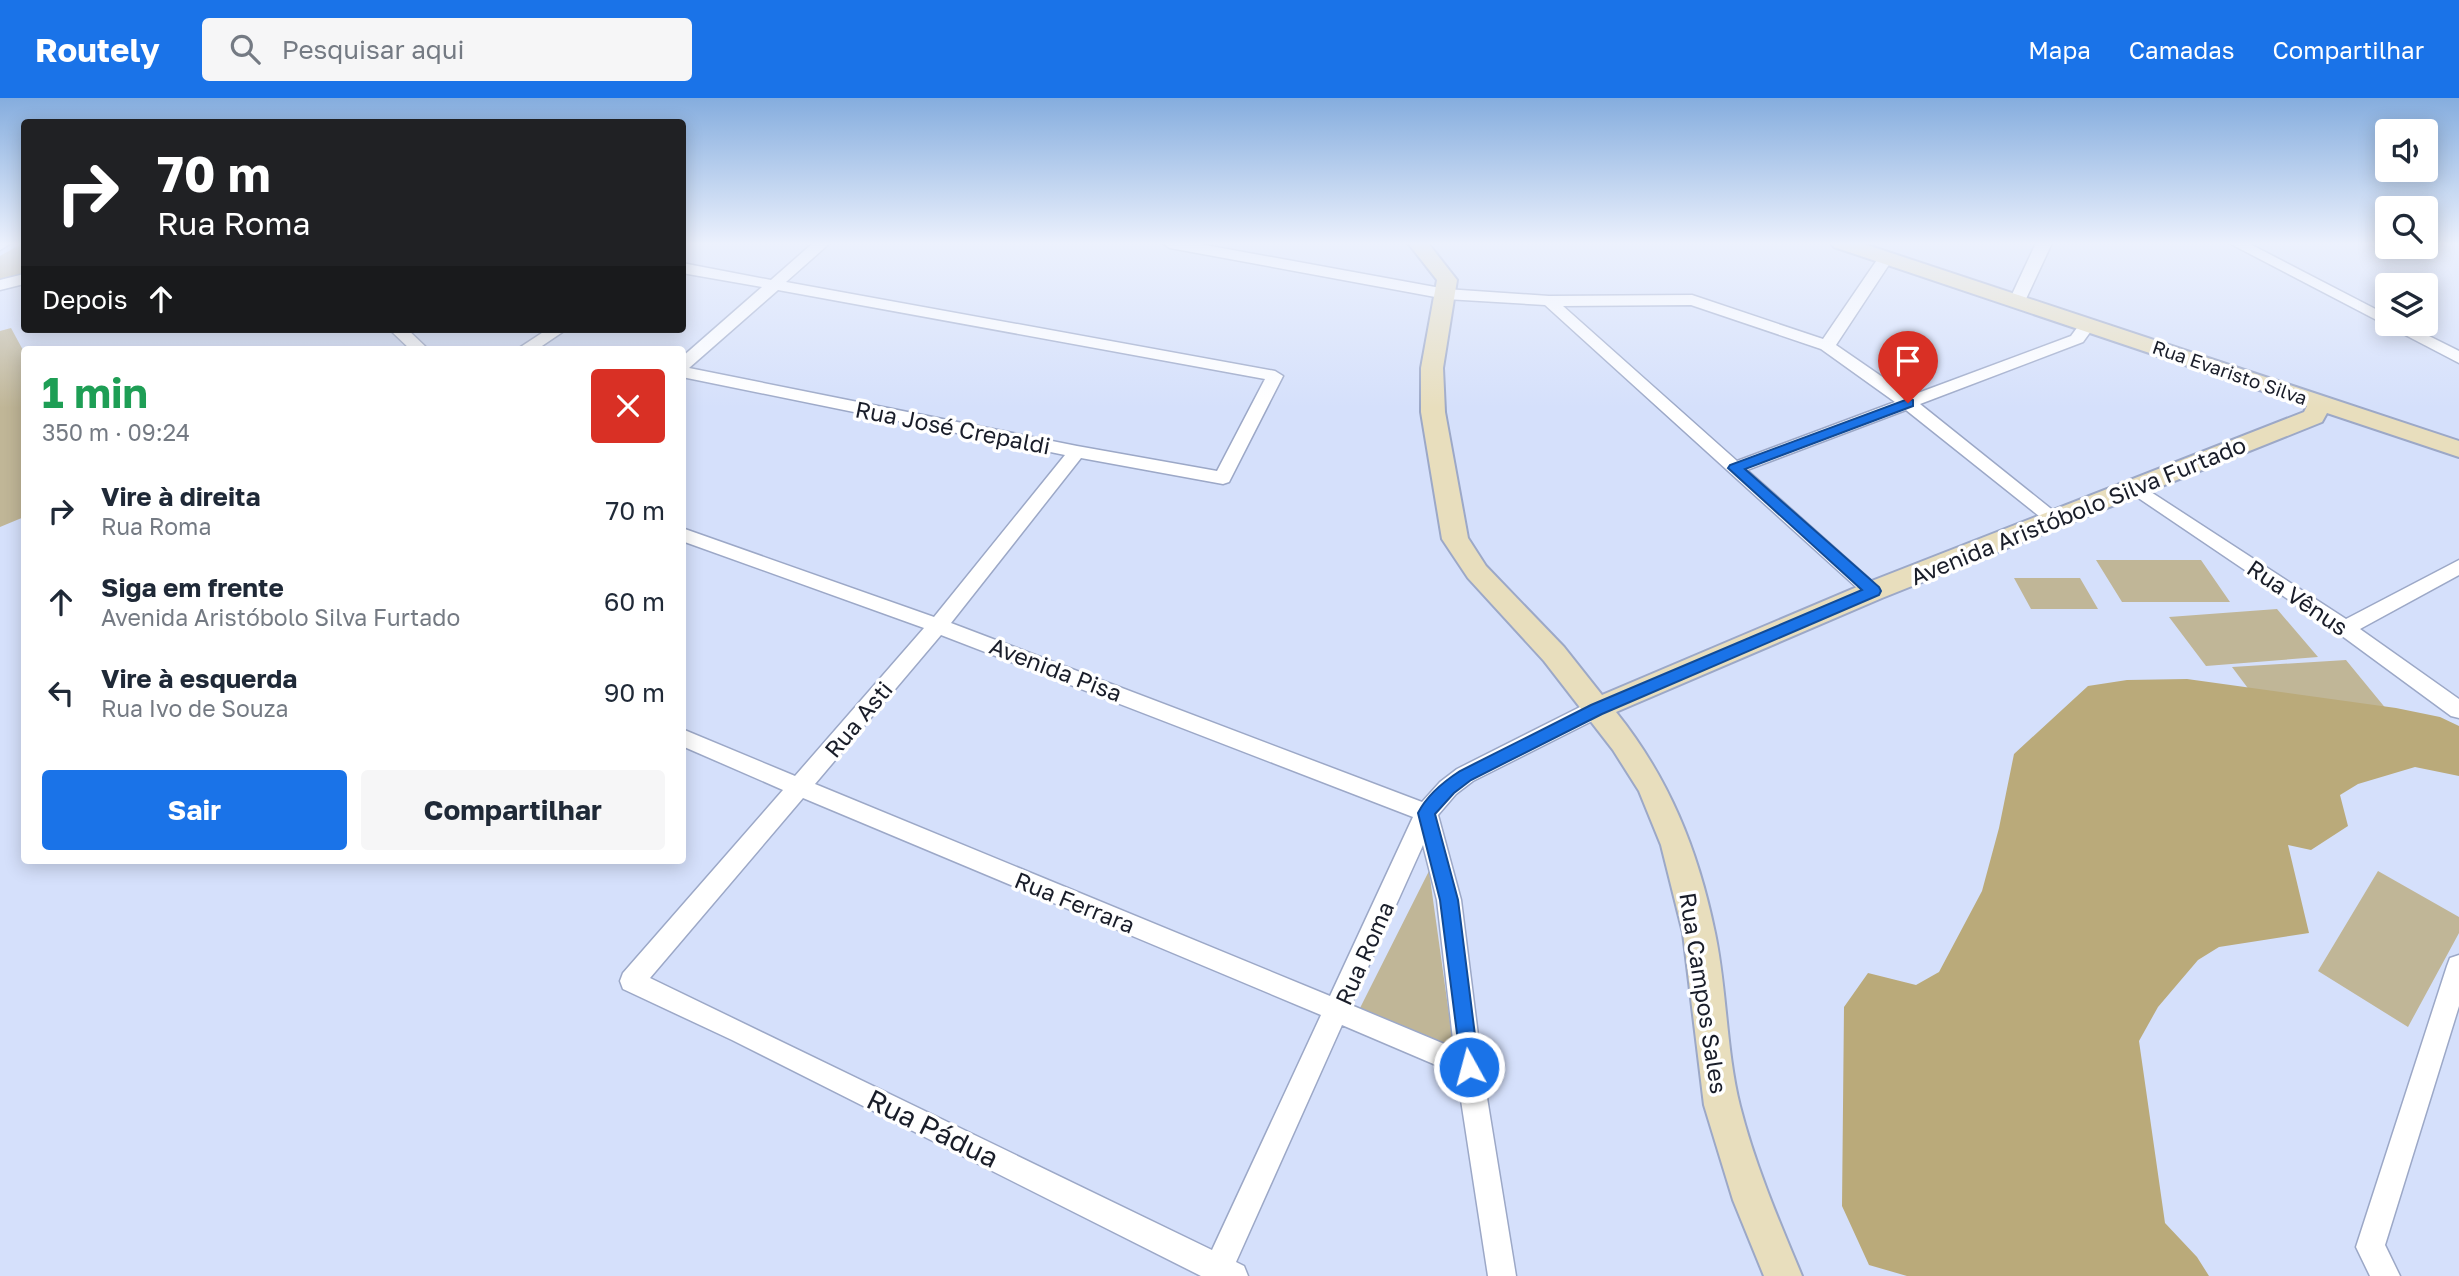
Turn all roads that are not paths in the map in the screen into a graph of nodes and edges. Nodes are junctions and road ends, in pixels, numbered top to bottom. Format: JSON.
{"nodes":[{"id":1,"x":759,"y":298,"type":"edge"},
{"id":2,"x":845,"y":298,"type":"edge"},
{"id":3,"x":1445,"y":298,"type":"edge"},
{"id":4,"x":1504,"y":298,"type":"edge"},
{"id":5,"x":1859,"y":298,"type":"edge"},
{"id":6,"x":2008,"y":298,"type":"edge"},
{"id":7,"x":2018,"y":298,"type":"edge"},
{"id":8,"x":2343,"y":298,"type":"edge"},
{"id":9,"x":1549,"y":301,"type":"junction"},
{"id":10,"x":2017,"y":301,"type":"junction"},
{"id":11,"x":2375,"y":315,"type":"edge"},
{"id":12,"x":2088,"y":324,"type":"junction"},
{"id":13,"x":402,"y":333,"type":"edge"},
{"id":14,"x":552,"y":333,"type":"edge"},
{"id":15,"x":2416,"y":336,"type":"edge"},
{"id":16,"x":2459,"y":342,"type":"edge"},
{"id":17,"x":416,"y":346,"type":"edge"},
{"id":18,"x":531,"y":346,"type":"edge"},
{"id":19,"x":1827,"y":346,"type":"junction"},
{"id":20,"x":2438,"y":347,"type":"junction"},
{"id":21,"x":2459,"y":358,"type":"edge"},
{"id":22,"x":686,"y":362,"type":"edge"},
{"id":23,"x":686,"y":373,"type":"edge"},
{"id":24,"x":1908,"y":403,"type":"junction"},
{"id":25,"x":2320,"y":403,"type":"junction"},
{"id":26,"x":2459,"y":449,"type":"edge"},
{"id":27,"x":1077,"y":452,"type":"junction"},
{"id":28,"x":1735,"y":468,"type":"junction"},
{"id":29,"x":2134,"y":487,"type":"junction"},
{"id":30,"x":2056,"y":520,"type":"junction"},
{"id":31,"x":686,"y":535,"type":"edge"},
{"id":32,"x":2459,"y":567,"type":"edge"},
{"id":33,"x":1873,"y":591,"type":"junction"},
{"id":34,"x":939,"y":624,"type":"junction"},
{"id":35,"x":2345,"y":628,"type":"junction"},
{"id":36,"x":1596,"y":709,"type":"junction"},
{"id":37,"x":2459,"y":710,"type":"edge"},
{"id":38,"x":686,"y":739,"type":"edge"},
{"id":39,"x":800,"y":788,"type":"junction"},
{"id":40,"x":1426,"y":813,"type":"junction"},
{"id":41,"x":2459,"y":966,"type":"edge"},
{"id":42,"x":632,"y":981,"type":"joint"},
{"id":43,"x":1338,"y":1010,"type":"junction"},
{"id":44,"x":1469,"y":1067,"type":"junction"},
{"id":45,"x":1223,"y":1273,"type":"edge"},
{"id":46,"x":1502,"y":1276,"type":"edge"},
{"id":47,"x":1783,"y":1276,"type":"edge"},
{"id":48,"x":2386,"y":1276,"type":"edge"}],
"edges":[{"from":1,"to":22,"type":"street"},
{"from":2,"to":27,"type":"street","name":"Rua José Crepaldi"},
{"from":3,"to":36,"type":"street","name":"Rua Campos Sales"},
{"from":4,"to":9,"type":"street"},
{"from":5,"to":19,"type":"street"},
{"from":6,"to":10,"type":"street","name":"Rua Evaristo Silva"},
{"from":7,"to":10,"type":"street"},
{"from":8,"to":11,"type":"street"},
{"from":9,"to":19,"type":"street"},
{"from":9,"to":28,"type":"street"},
{"from":10,"to":12,"type":"street","name":"Rua Evaristo Silva"},
{"from":12,"to":24,"type":"street"},
{"from":12,"to":25,"type":"street","name":"Rua Evaristo Silva"},
{"from":13,"to":17,"type":"street"},
{"from":14,"to":18,"type":"street"},
{"from":15,"to":20,"type":"street"},
{"from":16,"to":20,"type":"street"},
{"from":19,"to":24,"type":"street"},
{"from":20,"to":21,"type":"street"},
{"from":23,"to":27,"type":"street","name":"Rua José Crepaldi"},
{"from":24,"to":28,"type":"street"},
{"from":24,"to":30,"type":"street"},
{"from":25,"to":26,"type":"street","name":"Rua Evaristo Silva"},
{"from":25,"to":29,"type":"street","name":"Avenida Aristóbolo Silva Furtado"},
{"from":27,"to":34,"type":"street","name":"Rua Asti"},
{"from":28,"to":33,"type":"street"},
{"from":29,"to":30,"type":"street","name":"Avenida Aristóbolo Silva Furtado"},
{"from":29,"to":35,"type":"street","name":"Rua Vênus"},
{"from":30,"to":33,"type":"street","name":"Avenida Aristóbolo Silva Furtado"},
{"from":31,"to":34,"type":"street","name":"Avenida Pisa"},
{"from":32,"to":35,"type":"street"},
{"from":33,"to":36,"type":"street","name":"Avenida Aristóbolo Silva Furtado"},
{"from":34,"to":39,"type":"street","name":"Rua Asti"},
{"from":34,"to":40,"type":"street","name":"Avenida Pisa"},
{"from":35,"to":37,"type":"street","name":"Rua Vênus"},
{"from":36,"to":40,"type":"street","name":"Rua Roma"},
{"from":36,"to":47,"type":"street","name":"Rua Campos Sales"},
{"from":38,"to":39,"type":"street","name":"Rua Ferrara"},
{"from":39,"to":42,"type":"street","name":"Rua Asti"},
{"from":39,"to":43,"type":"street","name":"Rua Ferrara"},
{"from":40,"to":43,"type":"street","name":"Rua Roma"},
{"from":40,"to":44,"type":"street"},
{"from":41,"to":48,"type":"street"},
{"from":42,"to":45,"type":"street","name":"Rua Pádua"},
{"from":43,"to":44,"type":"street","name":"Rua Ferrara"},
{"from":43,"to":45,"type":"street","name":"Rua Roma"},
{"from":44,"to":46,"type":"street"}]}
